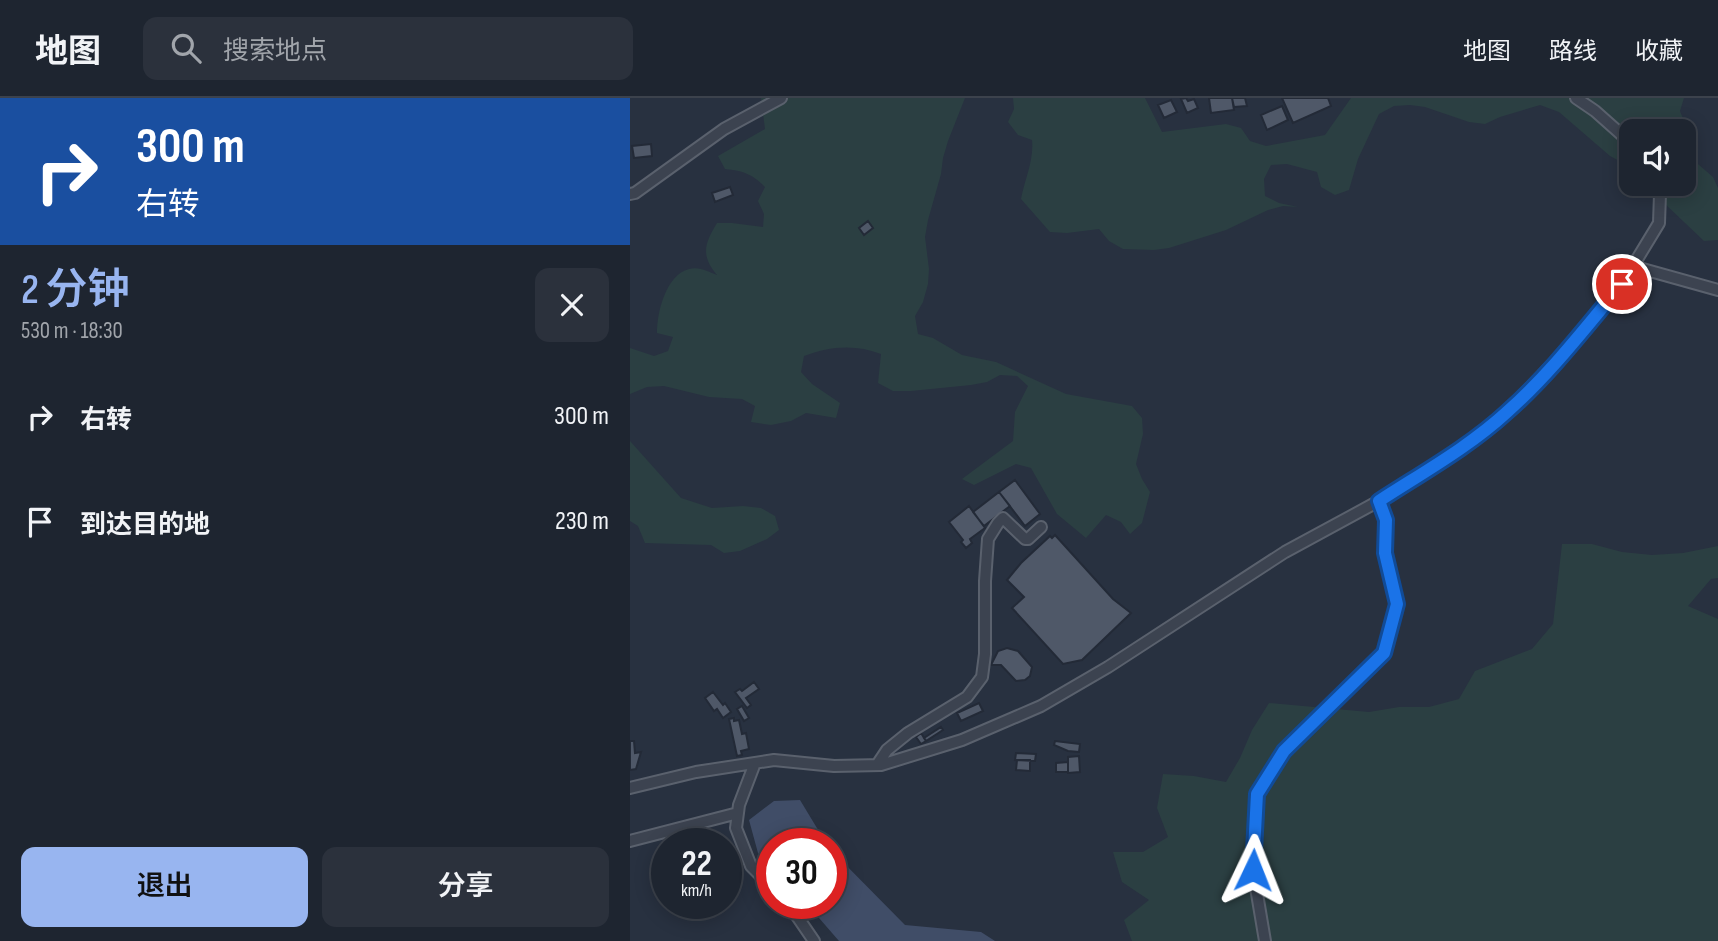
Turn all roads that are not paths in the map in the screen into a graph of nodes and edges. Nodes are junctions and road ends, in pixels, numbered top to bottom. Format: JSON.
{"nodes":[{"id":1,"x":780,"y":98,"type":"edge"},
{"id":2,"x":1576,"y":98,"type":"edge"},
{"id":3,"x":1619,"y":132,"type":"edge"},
{"id":4,"x":630,"y":194,"type":"edge"},
{"id":5,"x":1660,"y":196,"type":"edge"},
{"id":6,"x":1632,"y":266,"type":"junction"},
{"id":7,"x":1718,"y":290,"type":"edge"},
{"id":8,"x":1379,"y":501,"type":"junction"},
{"id":9,"x":1041,"y":527,"type":"dead end"},
{"id":10,"x":755,"y":762,"type":"junction"},
{"id":11,"x":877,"y":765,"type":"junction"},
{"id":12,"x":630,"y":788,"type":"edge"},
{"id":13,"x":738,"y":813,"type":"junction"},
{"id":14,"x":630,"y":841,"type":"edge"},
{"id":15,"x":756,"y":871,"type":"edge"},
{"id":16,"x":799,"y":919,"type":"edge"},
{"id":17,"x":814,"y":941,"type":"edge"},
{"id":18,"x":1265,"y":941,"type":"edge"}],
"edges":[{"from":1,"to":4,"type":"street"},
{"from":2,"to":3,"type":"street"},
{"from":5,"to":6,"type":"street"},
{"from":6,"to":7,"type":"street"},
{"from":6,"to":8,"type":"street"},
{"from":8,"to":11,"type":"street"},
{"from":8,"to":18,"type":"street"},
{"from":9,"to":11,"type":"street"},
{"from":10,"to":11,"type":"street"},
{"from":10,"to":12,"type":"street"},
{"from":10,"to":13,"type":"street"},
{"from":13,"to":14,"type":"street"},
{"from":13,"to":15,"type":"street"},
{"from":16,"to":17,"type":"street"}]}
